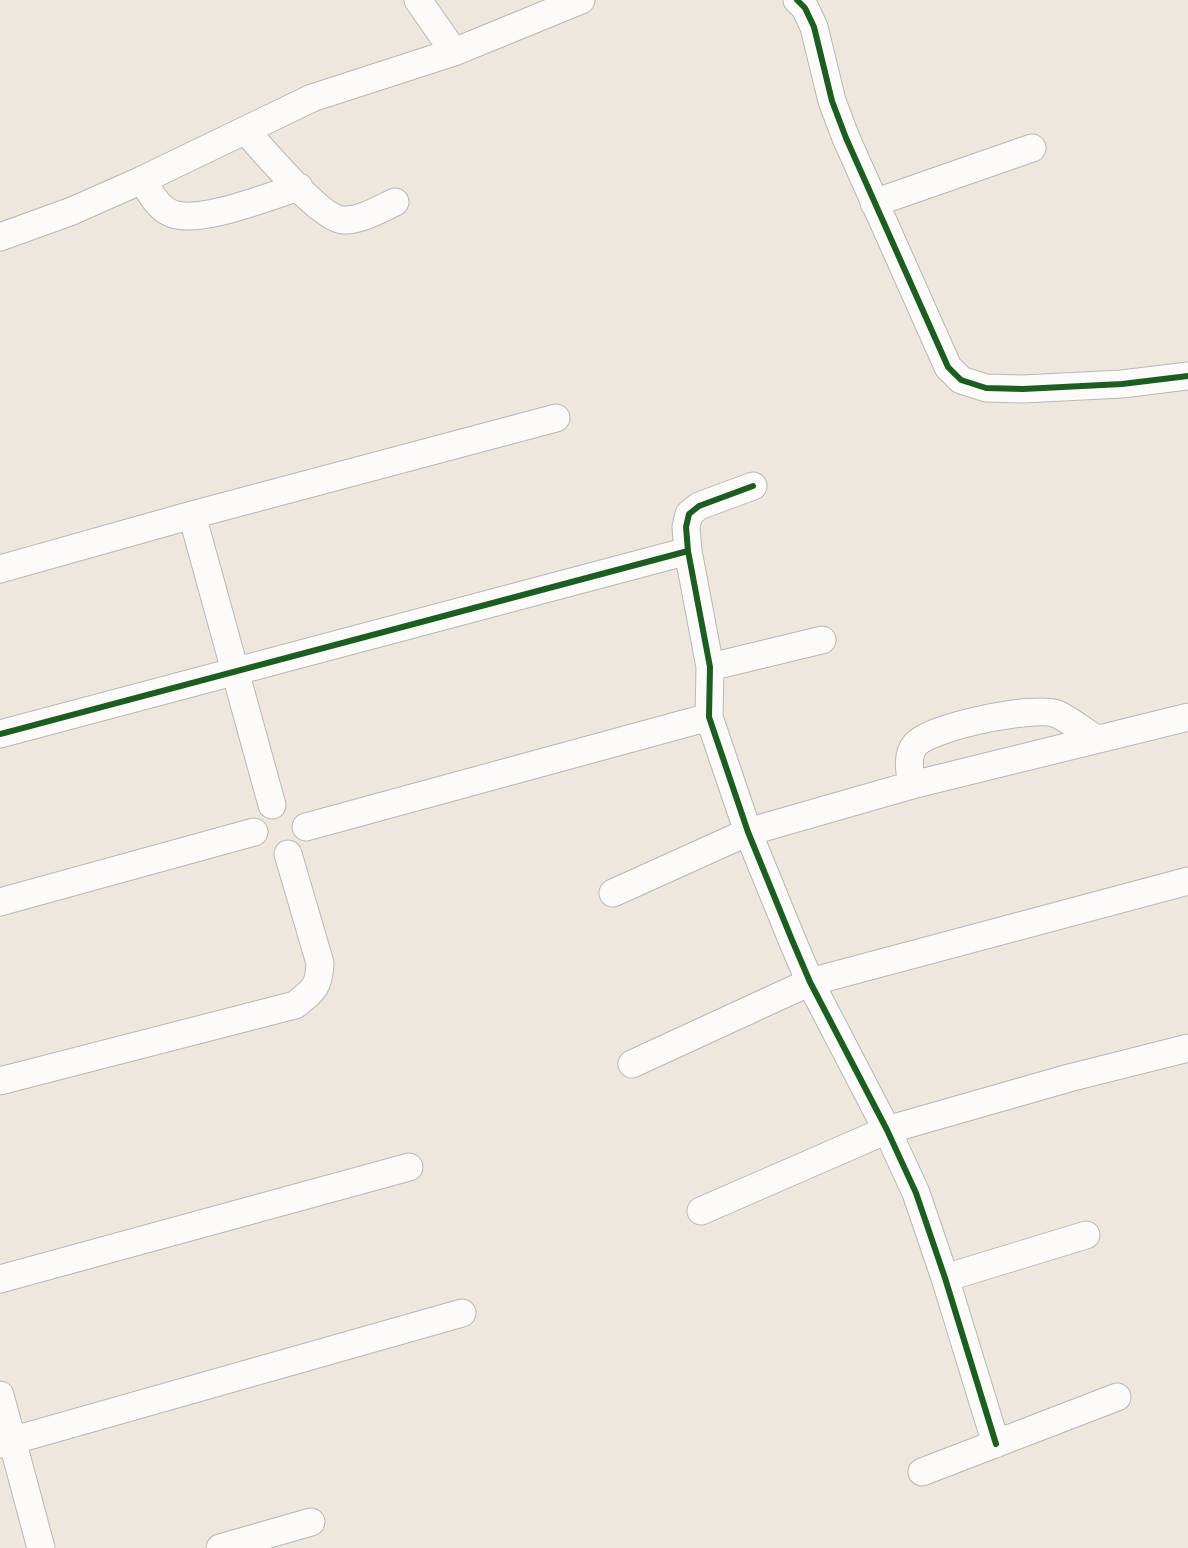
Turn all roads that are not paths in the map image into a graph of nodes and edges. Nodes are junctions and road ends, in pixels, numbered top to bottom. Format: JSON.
{"nodes":[{"id":1,"x":418,"y":0,"type":"edge"},
{"id":2,"x":580,"y":0,"type":"edge"},
{"id":3,"x":797,"y":0,"type":"edge"},
{"id":4,"x":531,"y":9,"type":"edge"},
{"id":5,"x":454,"y":52,"type":"junction"},
{"id":6,"x":246,"y":131,"type":"junction"},
{"id":7,"x":1032,"y":148,"type":"dead end"},
{"id":8,"x":142,"y":180,"type":"junction"},
{"id":9,"x":299,"y":187,"type":"junction"},
{"id":10,"x":395,"y":202,"type":"dead end"},
{"id":11,"x":874,"y":203,"type":"junction"},
{"id":12,"x":0,"y":237,"type":"edge"},
{"id":13,"x":1188,"y":376,"type":"edge"},
{"id":14,"x":556,"y":418,"type":"dead end"},
{"id":15,"x":753,"y":486,"type":"dead end"},
{"id":16,"x":192,"y":515,"type":"junction"},
{"id":17,"x":688,"y":551,"type":"junction"},
{"id":18,"x":0,"y":569,"type":"edge"},
{"id":19,"x":822,"y":640,"type":"dead end"},
{"id":20,"x":710,"y":667,"type":"junction"},
{"id":21,"x":235,"y":671,"type":"junction"},
{"id":22,"x":709,"y":717,"type":"junction"},
{"id":23,"x":1188,"y":717,"type":"edge"},
{"id":24,"x":0,"y":734,"type":"edge"},
{"id":25,"x":1096,"y":740,"type":"junction"},
{"id":26,"x":912,"y":786,"type":"junction"},
{"id":27,"x":272,"y":805,"type":"junction"},
{"id":28,"x":306,"y":827,"type":"junction"},
{"id":29,"x":254,"y":832,"type":"junction"},
{"id":30,"x":748,"y":832,"type":"junction"},
{"id":31,"x":288,"y":854,"type":"junction"},
{"id":32,"x":1188,"y":881,"type":"edge"},
{"id":33,"x":613,"y":892,"type":"dead end"},
{"id":34,"x":0,"y":902,"type":"edge"},
{"id":35,"x":810,"y":982,"type":"junction"},
{"id":36,"x":1188,"y":1048,"type":"edge"},
{"id":37,"x":632,"y":1064,"type":"dead end"},
{"id":38,"x":0,"y":1081,"type":"edge"},
{"id":39,"x":887,"y":1130,"type":"junction"},
{"id":40,"x":409,"y":1167,"type":"dead end"},
{"id":41,"x":701,"y":1211,"type":"dead end"},
{"id":42,"x":1086,"y":1235,"type":"dead end"},
{"id":43,"x":945,"y":1278,"type":"junction"},
{"id":44,"x":0,"y":1279,"type":"edge"},
{"id":45,"x":462,"y":1313,"type":"dead end"},
{"id":46,"x":0,"y":1395,"type":"edge"},
{"id":47,"x":1117,"y":1397,"type":"dead end"},
{"id":48,"x":6,"y":1443,"type":"edge"},
{"id":49,"x":996,"y":1444,"type":"junction"},
{"id":50,"x":922,"y":1472,"type":"dead end"},
{"id":51,"x":310,"y":1522,"type":"dead end"},
{"id":52,"x":41,"y":1548,"type":"edge"},
{"id":53,"x":220,"y":1548,"type":"edge"}],
"edges":[{"from":1,"to":5,"type":"street"},
{"from":2,"to":4,"type":"street"},
{"from":3,"to":11,"type":"street"},
{"from":4,"to":5,"type":"street"},
{"from":5,"to":6,"type":"street"},
{"from":6,"to":8,"type":"street"},
{"from":6,"to":9,"type":"street"},
{"from":7,"to":11,"type":"street"},
{"from":8,"to":9,"type":"street"},
{"from":8,"to":12,"type":"street"},
{"from":9,"to":10,"type":"street"},
{"from":11,"to":13,"type":"street"},
{"from":14,"to":16,"type":"street"},
{"from":15,"to":17,"type":"street"},
{"from":16,"to":18,"type":"street"},
{"from":16,"to":21,"type":"street"},
{"from":17,"to":20,"type":"street"},
{"from":17,"to":21,"type":"street"},
{"from":19,"to":20,"type":"street"},
{"from":20,"to":22,"type":"street"},
{"from":21,"to":24,"type":"street"},
{"from":21,"to":27,"type":"street"},
{"from":22,"to":28,"type":"street"},
{"from":22,"to":30,"type":"street"},
{"from":23,"to":25,"type":"street"},
{"from":25,"to":26,"type":"street"},
{"from":25,"to":26,"type":"street"},
{"from":26,"to":30,"type":"street"},
{"from":27,"to":28,"type":"street"},
{"from":27,"to":29,"type":"street"},
{"from":28,"to":31,"type":"street"},
{"from":29,"to":31,"type":"street"},
{"from":29,"to":34,"type":"street"},
{"from":30,"to":33,"type":"street"},
{"from":30,"to":35,"type":"street"},
{"from":31,"to":38,"type":"street"},
{"from":32,"to":35,"type":"street"},
{"from":35,"to":37,"type":"street"},
{"from":35,"to":39,"type":"street"},
{"from":36,"to":39,"type":"street"},
{"from":39,"to":41,"type":"street"},
{"from":39,"to":43,"type":"street"},
{"from":40,"to":44,"type":"street"},
{"from":42,"to":43,"type":"street"},
{"from":43,"to":49,"type":"street"},
{"from":45,"to":48,"type":"street"},
{"from":46,"to":48,"type":"street"},
{"from":47,"to":49,"type":"street"},
{"from":48,"to":52,"type":"street"},
{"from":49,"to":50,"type":"street"},
{"from":51,"to":53,"type":"street"}]}
